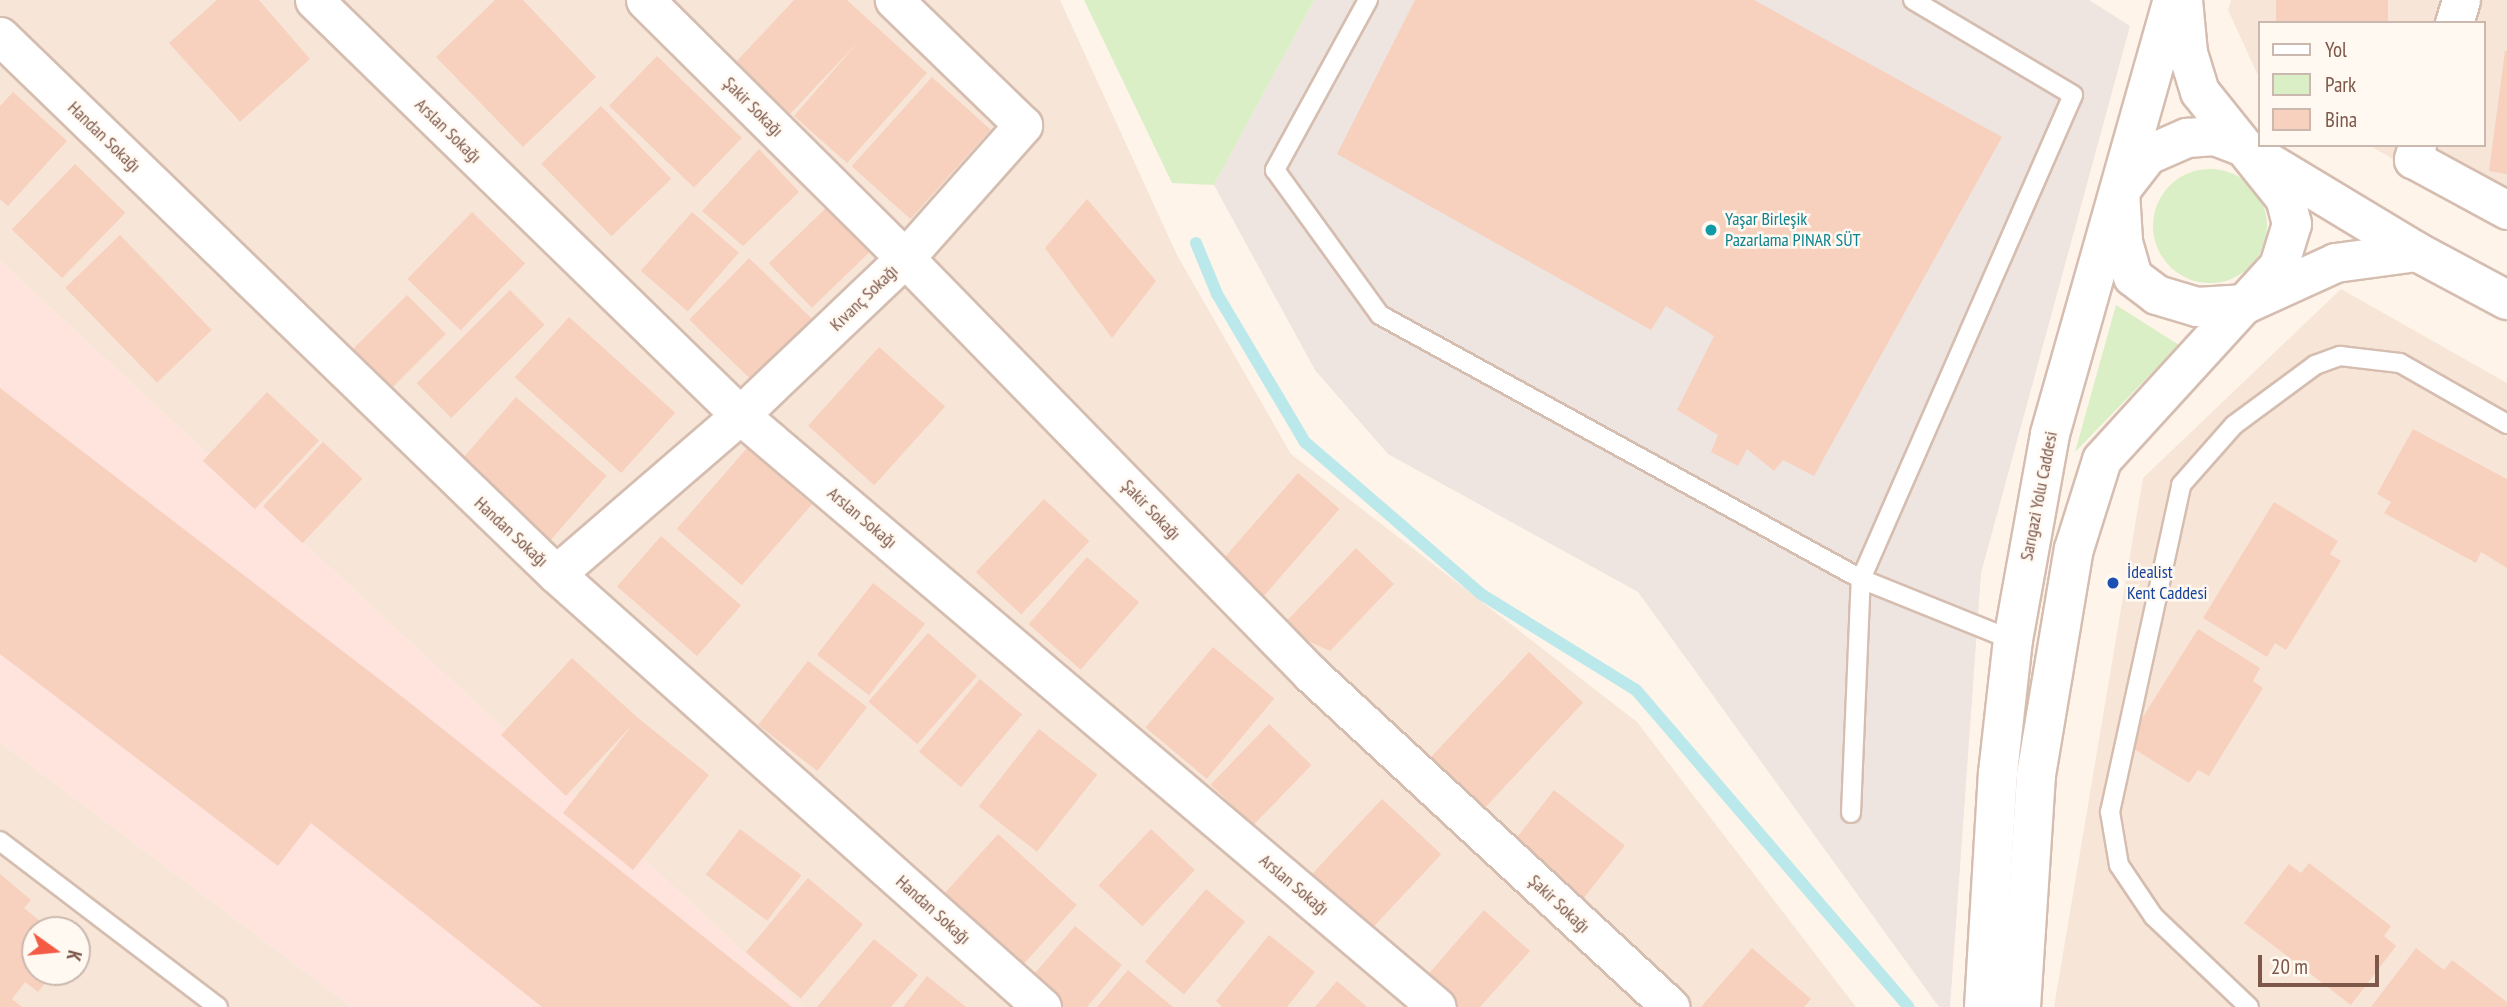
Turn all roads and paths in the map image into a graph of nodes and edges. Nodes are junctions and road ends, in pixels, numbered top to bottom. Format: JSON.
{"nodes":[{"id":1,"x":314,"y":0,"type":"edge"},
{"id":2,"x":645,"y":0,"type":"edge"},
{"id":3,"x":894,"y":0,"type":"edge"},
{"id":4,"x":1368,"y":0,"type":"edge"},
{"id":5,"x":1913,"y":0,"type":"edge"},
{"id":6,"x":2173,"y":0,"type":"edge"},
{"id":7,"x":2183,"y":0,"type":"edge"},
{"id":8,"x":2460,"y":0,"type":"edge"},
{"id":9,"x":2455,"y":21,"type":"edge"},
{"id":10,"x":0,"y":36,"type":"edge"},
{"id":11,"x":2243,"y":147,"type":"junction"},
{"id":12,"x":2416,"y":147,"type":"edge"},
{"id":13,"x":2120,"y":191,"type":"junction"},
{"id":14,"x":2507,"y":210,"type":"edge"},
{"id":15,"x":2417,"y":252,"type":"junction"},
{"id":16,"x":905,"y":258,"type":"junction"},
{"id":17,"x":2507,"y":300,"type":"edge"},
{"id":18,"x":2246,"y":304,"type":"junction"},
{"id":19,"x":740,"y":415,"type":"junction"},
{"id":20,"x":2507,"y":424,"type":"edge"},
{"id":21,"x":555,"y":574,"type":"junction"},
{"id":22,"x":1861,"y":579,"type":"junction"},
{"id":23,"x":2012,"y":640,"type":"junction"},
{"id":24,"x":1851,"y":813,"type":"dead end"},
{"id":25,"x":0,"y":841,"type":"edge"},
{"id":26,"x":218,"y":1007,"type":"edge"},
{"id":27,"x":1042,"y":1007,"type":"edge"},
{"id":28,"x":1437,"y":1007,"type":"edge"},
{"id":29,"x":1671,"y":1007,"type":"edge"},
{"id":30,"x":1984,"y":1007,"type":"edge"},
{"id":31,"x":2021,"y":1007,"type":"edge"},
{"id":32,"x":2249,"y":1007,"type":"edge"}],
"edges":[{"from":1,"to":19,"type":"street","name":"Arslan Sokağı"},
{"from":2,"to":16,"type":"street","name":"Şakir Sokağı"},
{"from":3,"to":16,"type":"street","name":"Kıvanç Sokağı"},
{"from":4,"to":22,"type":"lane"},
{"from":5,"to":22,"type":"lane"},
{"from":6,"to":13,"type":"street","name":"Sarıgazi Yolu Caddesi"},
{"from":7,"to":11,"type":"street"},
{"from":8,"to":9,"type":"street"},
{"from":10,"to":21,"type":"street","name":"Handan Sokağı"},
{"from":11,"to":13,"type":"street"},
{"from":11,"to":15,"type":"street"},
{"from":11,"to":18,"type":"street"},
{"from":12,"to":14,"type":"street"},
{"from":13,"to":18,"type":"street"},
{"from":13,"to":23,"type":"street","name":"Sarıgazi Yolu Caddesi"},
{"from":15,"to":17,"type":"street"},
{"from":15,"to":18,"type":"street"},
{"from":16,"to":19,"type":"street","name":"Kıvanç Sokağı"},
{"from":16,"to":29,"type":"street","name":"Şakir Sokağı"},
{"from":18,"to":31,"type":"street"},
{"from":19,"to":21,"type":"street","name":"Kıvanç Sokağı"},
{"from":19,"to":28,"type":"street","name":"Arslan Sokağı"},
{"from":20,"to":32,"type":"lane"},
{"from":21,"to":27,"type":"street","name":"Handan Sokağı"},
{"from":22,"to":23,"type":"lane"},
{"from":22,"to":24,"type":"lane"},
{"from":23,"to":30,"type":"street","name":"Sarıgazi Yolu Caddesi"},
{"from":25,"to":26,"type":"lane"}]}
